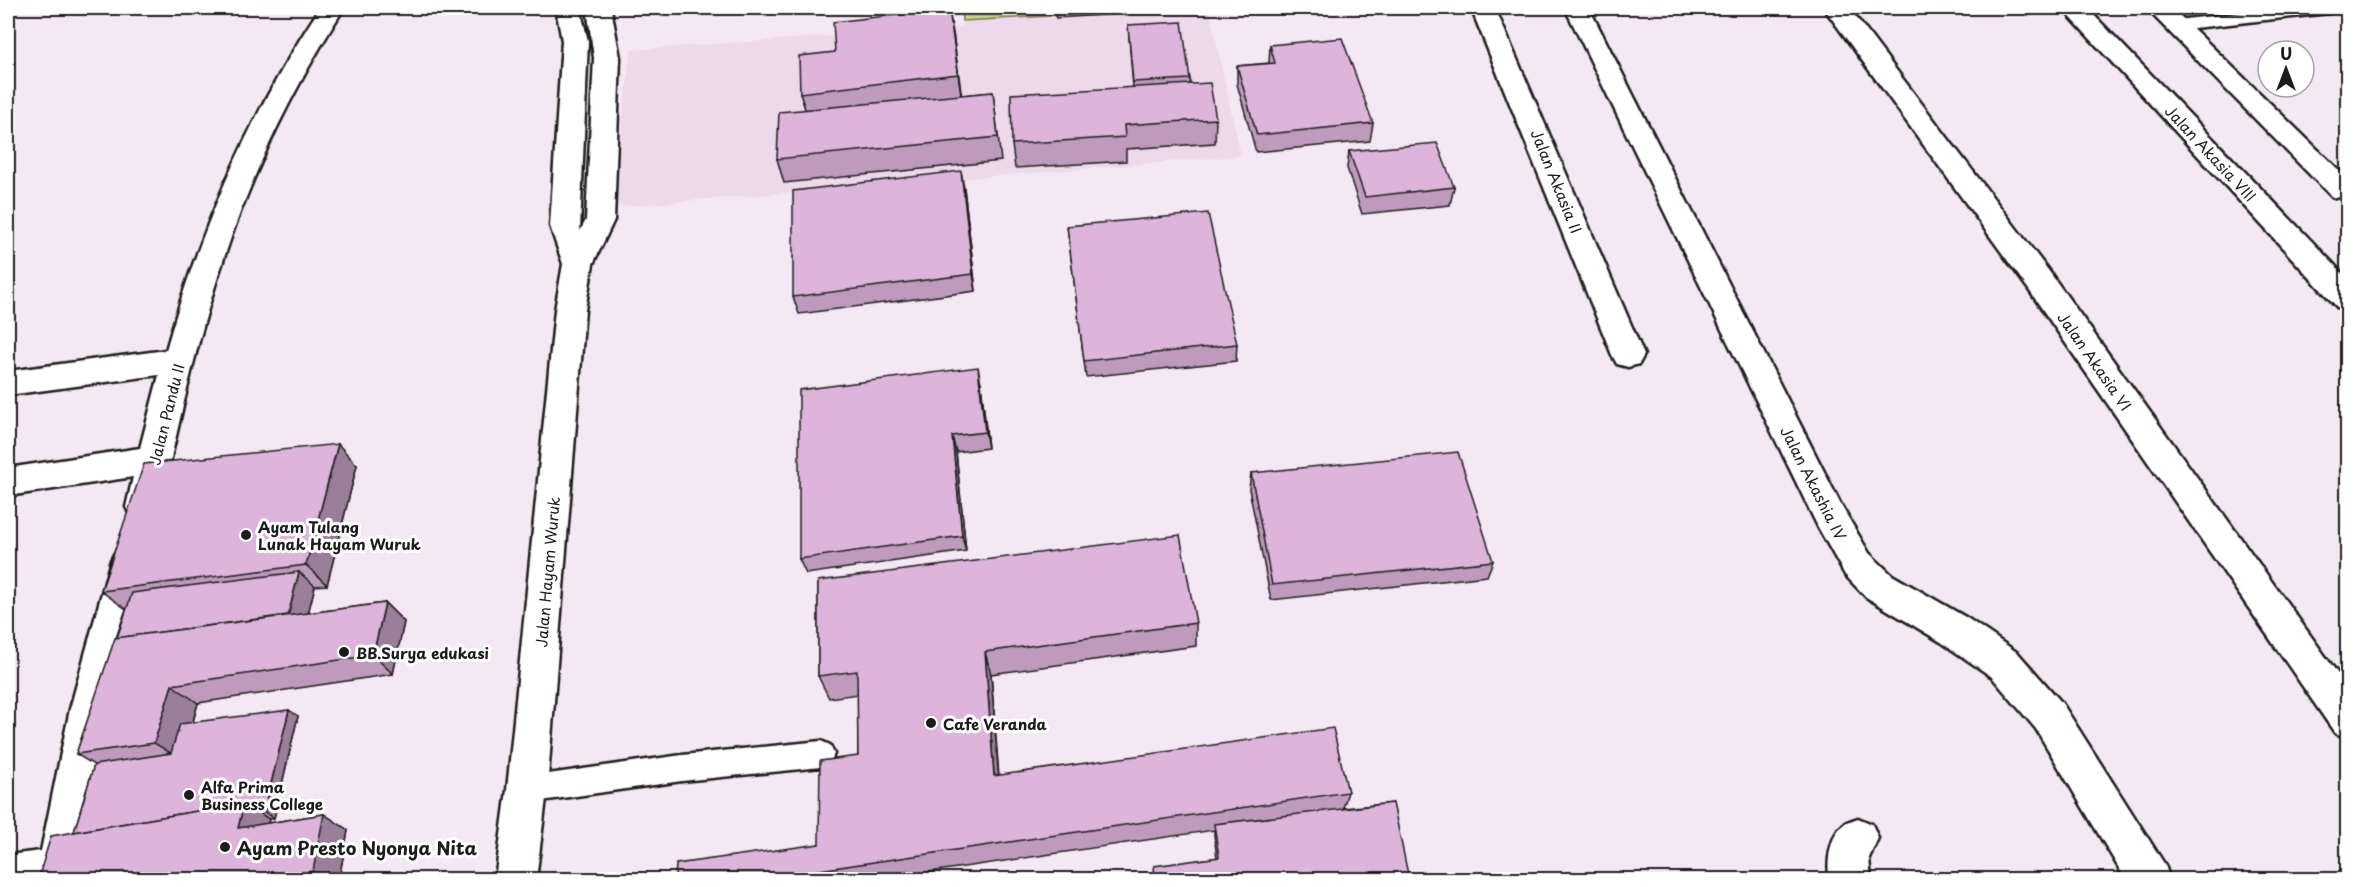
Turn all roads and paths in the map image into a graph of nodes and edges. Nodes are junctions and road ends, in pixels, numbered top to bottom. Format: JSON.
{"nodes":[{"id":1,"x":332,"y":8,"type":"edge"},
{"id":2,"x":568,"y":8,"type":"edge"},
{"id":3,"x":599,"y":8,"type":"edge"},
{"id":4,"x":1484,"y":8,"type":"edge"},
{"id":5,"x":1577,"y":8,"type":"edge"},
{"id":6,"x":1836,"y":8,"type":"edge"},
{"id":7,"x":2074,"y":8,"type":"edge"},
{"id":8,"x":2330,"y":8,"type":"edge"},
{"id":9,"x":2167,"y":16,"type":"edge"},
{"id":10,"x":2345,"y":190,"type":"edge"},
{"id":11,"x":578,"y":264,"type":"junction"},
{"id":12,"x":2348,"y":299,"type":"edge"},
{"id":13,"x":1628,"y":355,"type":"dead end"},
{"id":14,"x":179,"y":360,"type":"junction"},
{"id":15,"x":8,"y":383,"type":"edge"},
{"id":16,"x":154,"y":460,"type":"junction"},
{"id":17,"x":8,"y":482,"type":"edge"},
{"id":18,"x":2348,"y":720,"type":"edge"},
{"id":19,"x":821,"y":754,"type":"dead end"},
{"id":20,"x":527,"y":790,"type":"junction"},
{"id":21,"x":1858,"y":838,"type":"dead end"},
{"id":22,"x":8,"y":875,"type":"edge"},
{"id":23,"x":57,"y":875,"type":"edge"},
{"id":24,"x":515,"y":879,"type":"edge"},
{"id":25,"x":1851,"y":879,"type":"edge"},
{"id":26,"x":2150,"y":879,"type":"edge"}],
"edges":[{"from":1,"to":14,"type":"street","name":"Jalan Pandu II"},
{"from":2,"to":11,"type":"street"},
{"from":3,"to":11,"type":"street","name":"Jalan Hayam Wuruk"},
{"from":4,"to":13,"type":"street","name":"Jalan Akasia II"},
{"from":5,"to":26,"type":"street","name":"Jalan Akashia IV"},
{"from":6,"to":18,"type":"street","name":"Jalan Akasia VI"},
{"from":7,"to":12,"type":"street","name":"Jalan Akasia VIII"},
{"from":8,"to":9,"type":"lane"},
{"from":9,"to":10,"type":"street"},
{"from":11,"to":20,"type":"street","name":"Jalan Hayam Wuruk"},
{"from":14,"to":15,"type":"street"},
{"from":14,"to":16,"type":"street","name":"Jalan Pandu II"},
{"from":16,"to":17,"type":"street"},
{"from":16,"to":23,"type":"street","name":"Jalan Pandu II"},
{"from":19,"to":20,"type":"lane"},
{"from":20,"to":24,"type":"street","name":"Jalan Hayam Wuruk"},
{"from":21,"to":25,"type":"street"},
{"from":22,"to":23,"type":"street"}]}
